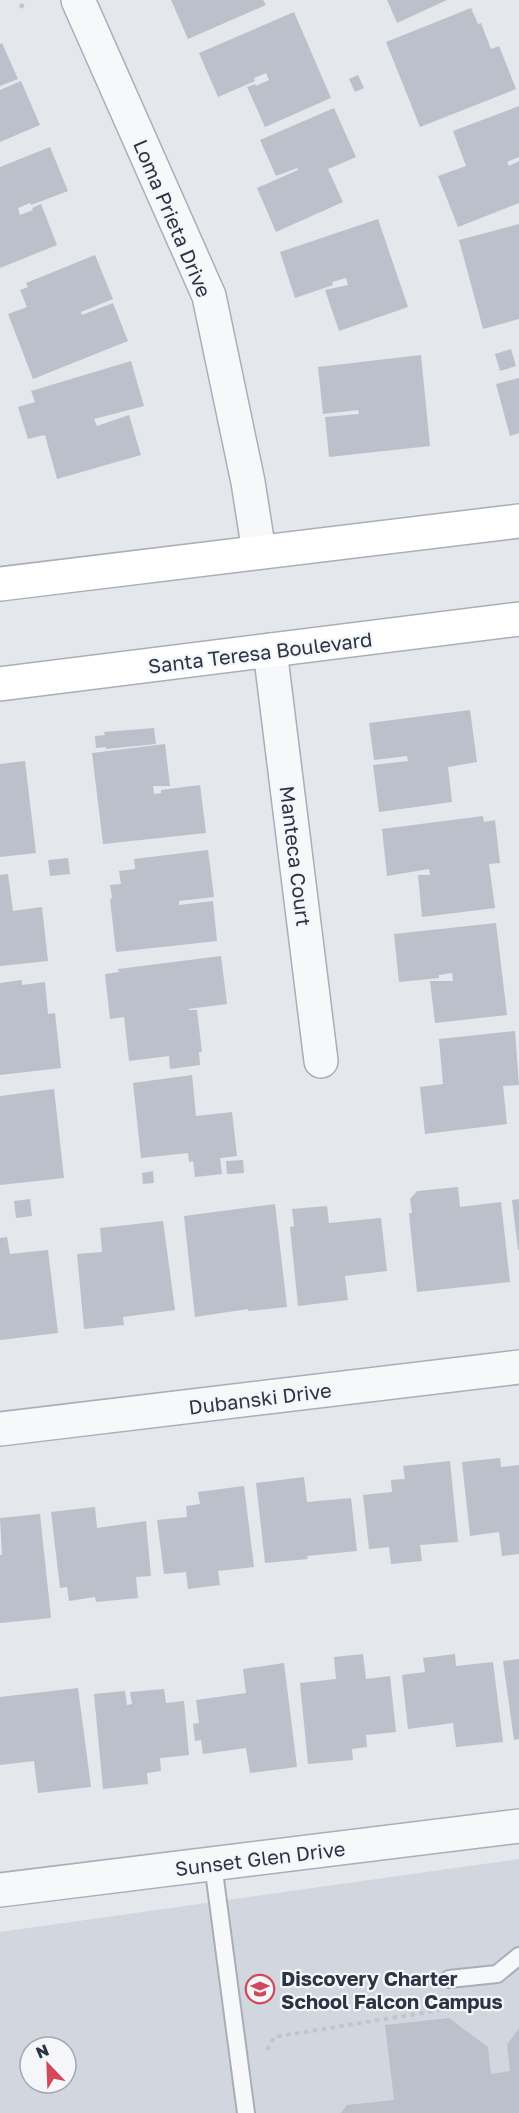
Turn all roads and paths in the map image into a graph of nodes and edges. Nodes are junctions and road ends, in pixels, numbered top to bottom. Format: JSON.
{"nodes":[{"id":1,"x":24,"y":0,"type":"edge"},
{"id":2,"x":78,"y":0,"type":"edge"},
{"id":3,"x":21,"y":8,"type":"dead end"},
{"id":4,"x":519,"y":521,"type":"edge"},
{"id":5,"x":259,"y":552,"type":"junction"},
{"id":6,"x":0,"y":584,"type":"edge"},
{"id":7,"x":519,"y":619,"type":"edge"},
{"id":8,"x":270,"y":650,"type":"junction"},
{"id":9,"x":0,"y":684,"type":"edge"},
{"id":10,"x":321,"y":1061,"type":"dead end"},
{"id":11,"x":519,"y":1367,"type":"edge"},
{"id":12,"x":0,"y":1429,"type":"edge"},
{"id":13,"x":519,"y":1826,"type":"edge"},
{"id":14,"x":213,"y":1864,"type":"junction"},
{"id":15,"x":0,"y":1890,"type":"edge"},
{"id":16,"x":519,"y":1956,"type":"edge"},
{"id":17,"x":449,"y":1979,"type":"dead end"},
{"id":18,"x":449,"y":2009,"type":"dead end"},
{"id":19,"x":265,"y":2055,"type":"dead end"},
{"id":20,"x":246,"y":2113,"type":"edge"}],
"edges":[{"from":1,"to":3,"type":"path"},
{"from":2,"to":5,"type":"street","name":"Loma Prieta Drive"},
{"from":4,"to":5,"type":"main road"},
{"from":5,"to":6,"type":"main road"},
{"from":7,"to":8,"type":"main road","name":"Santa Teresa Boulevard"},
{"from":8,"to":9,"type":"main road","name":"Santa Teresa Boulevard"},
{"from":8,"to":10,"type":"street","name":"Manteca Court"},
{"from":11,"to":12,"type":"street","name":"Dubanski Drive"},
{"from":13,"to":14,"type":"street","name":"Sunset Glen Drive"},
{"from":14,"to":15,"type":"street","name":"Sunset Glen Drive"},
{"from":14,"to":20,"type":"lane"},
{"from":16,"to":17,"type":"lane"},
{"from":18,"to":19,"type":"path"}]}
